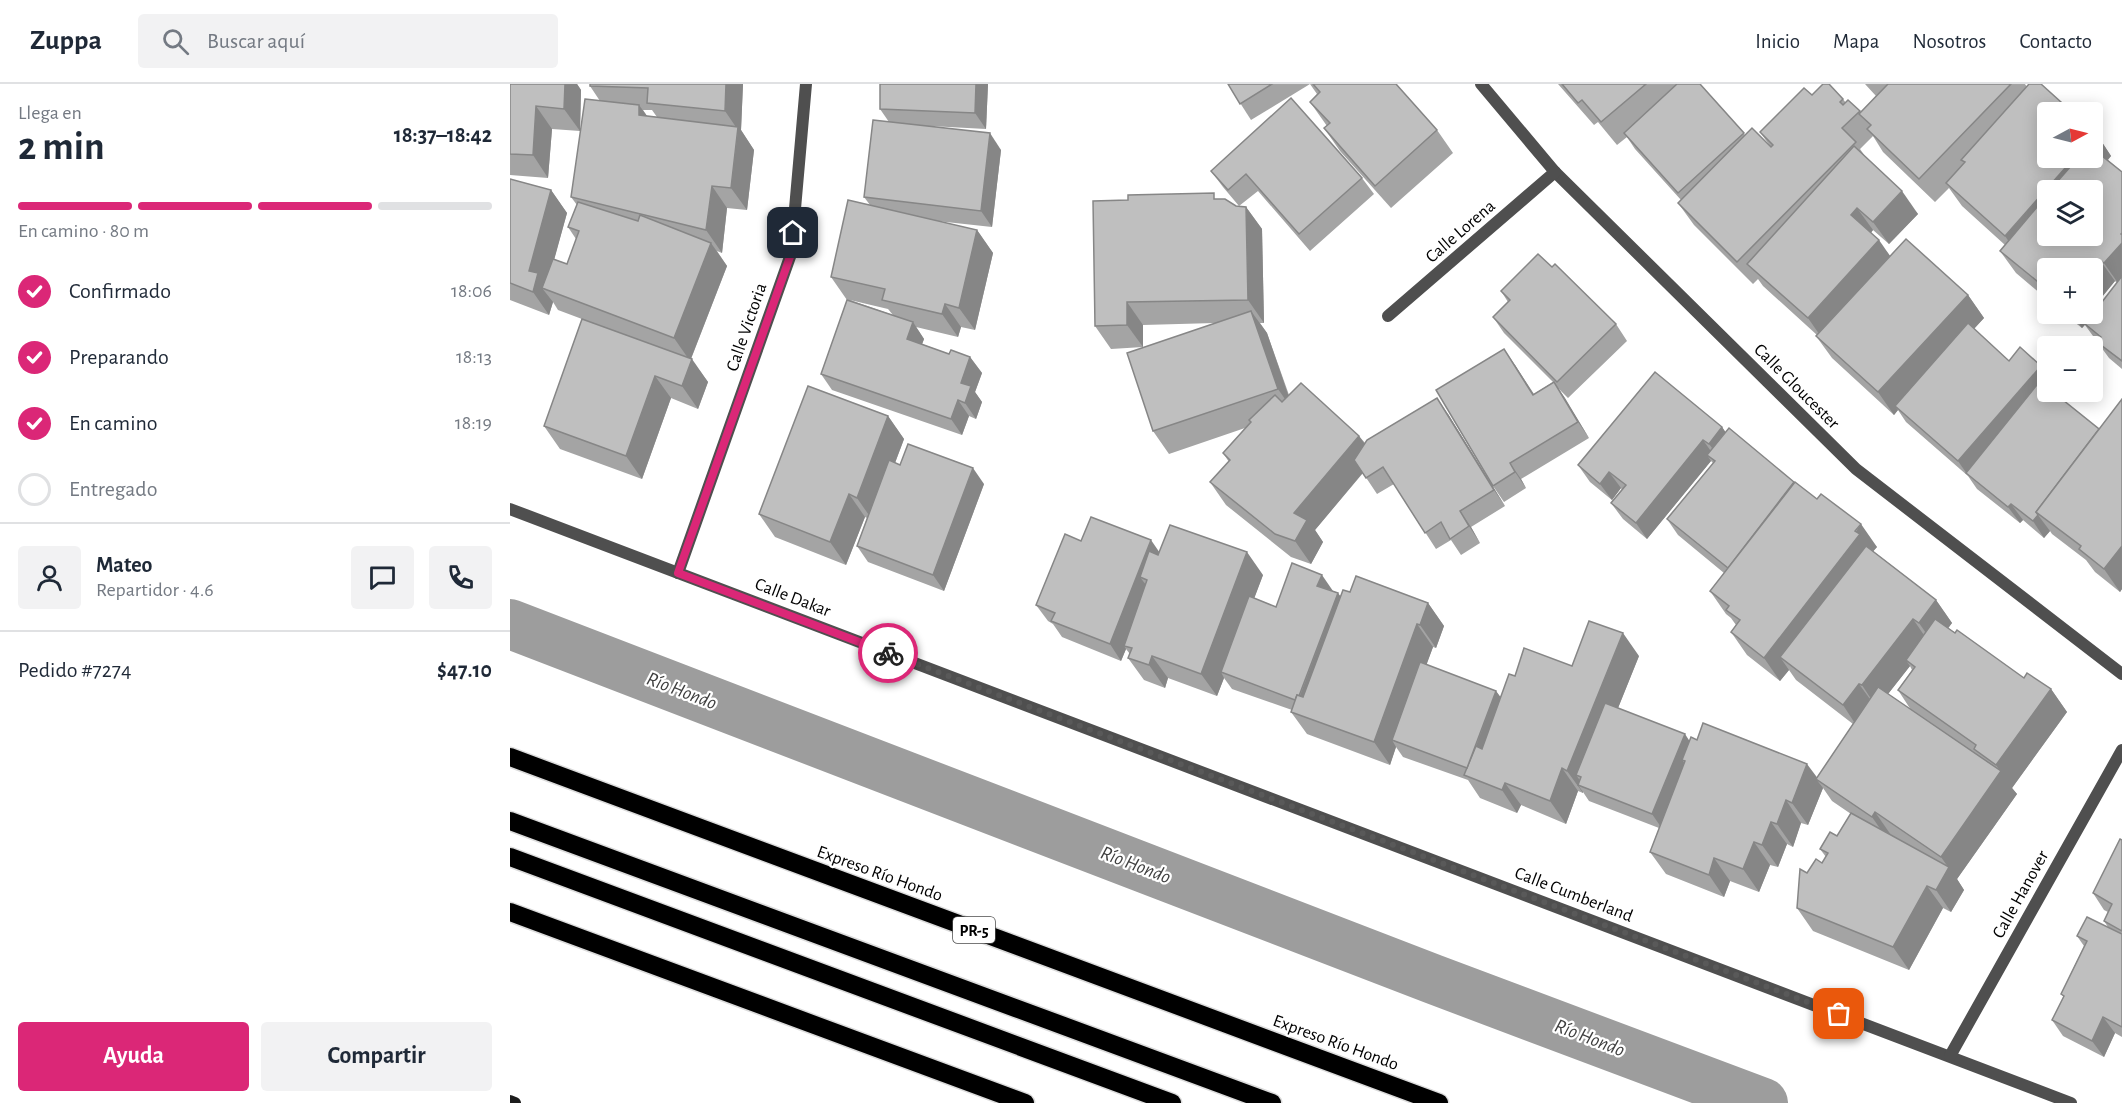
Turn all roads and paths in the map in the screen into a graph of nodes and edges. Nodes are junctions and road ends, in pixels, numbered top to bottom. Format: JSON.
{"nodes":[{"id":1,"x":806,"y":84,"type":"edge"},
{"id":2,"x":1481,"y":84,"type":"edge"},
{"id":3,"x":1555,"y":172,"type":"junction"},
{"id":4,"x":1389,"y":316,"type":"dead end"},
{"id":5,"x":510,"y":509,"type":"edge"},
{"id":6,"x":678,"y":573,"type":"junction"},
{"id":7,"x":2122,"y":674,"type":"edge"},
{"id":8,"x":1063,"y":719,"type":"joint"},
{"id":9,"x":2122,"y":750,"type":"edge"},
{"id":10,"x":510,"y":758,"type":"edge"},
{"id":11,"x":510,"y":821,"type":"edge"},
{"id":12,"x":510,"y":857,"type":"edge"},
{"id":13,"x":510,"y":912,"type":"edge"},
{"id":14,"x":1950,"y":1056,"type":"junction"},
{"id":15,"x":510,"y":1101,"type":"edge"},
{"id":16,"x":515,"y":1103,"type":"edge"},
{"id":17,"x":1025,"y":1103,"type":"edge"},
{"id":18,"x":1172,"y":1103,"type":"edge"},
{"id":19,"x":1272,"y":1103,"type":"edge"},
{"id":20,"x":1438,"y":1103,"type":"edge"},
{"id":21,"x":2071,"y":1103,"type":"edge"}],
"edges":[{"from":1,"to":6,"type":"street","name":"Calle Victoria"},
{"from":2,"to":3,"type":"street","name":"Calle Gloucester"},
{"from":3,"to":4,"type":"street","name":"Calle Lorena"},
{"from":3,"to":7,"type":"street","name":"Calle Gloucester"},
{"from":5,"to":6,"type":"street","name":"Calle Dakar"},
{"from":6,"to":8,"type":"street","name":"Calle Dakar"},
{"from":8,"to":14,"type":"street","name":"Calle Cumberland"},
{"from":9,"to":14,"type":"street","name":"Calle Hanover"},
{"from":10,"to":20,"type":"highway","name":"Expreso Río Hondo","number":"PR-5"},
{"from":11,"to":19,"type":"highway"},
{"from":12,"to":18,"type":"highway"},
{"from":13,"to":17,"type":"highway"},
{"from":14,"to":21,"type":"street","name":"Calle Cumberland"},
{"from":15,"to":16,"type":"street"}]}
